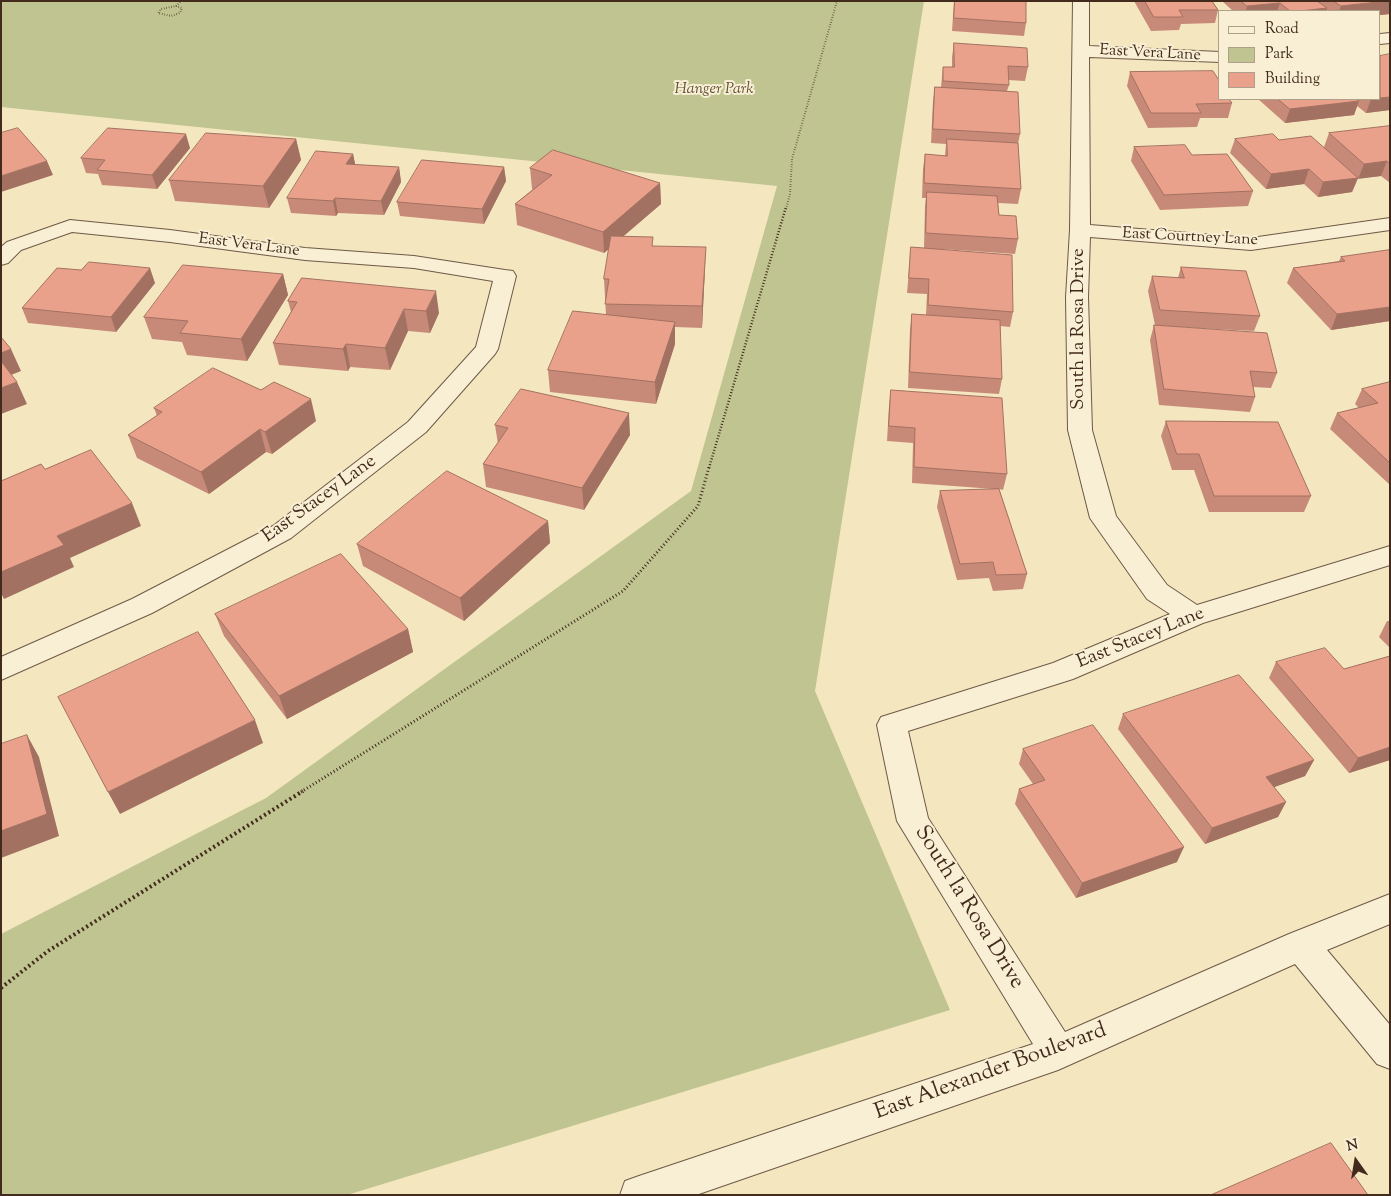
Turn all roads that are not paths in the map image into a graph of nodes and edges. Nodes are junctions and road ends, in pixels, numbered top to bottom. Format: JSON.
{"nodes":[{"id":1,"x":1081,"y":1,"type":"edge"},
{"id":2,"x":1080,"y":51,"type":"junction"},
{"id":3,"x":1218,"y":57,"type":"edge"},
{"id":4,"x":1390,"y":224,"type":"edge"},
{"id":5,"x":1080,"y":230,"type":"junction"},
{"id":6,"x":1,"y":259,"type":"edge"},
{"id":7,"x":505,"y":276,"type":"joint"},
{"id":8,"x":1390,"y":555,"type":"edge"},
{"id":9,"x":1193,"y":616,"type":"junction"},
{"id":10,"x":1,"y":669,"type":"edge"},
{"id":11,"x":892,"y":725,"type":"joint"},
{"id":12,"x":1390,"y":909,"type":"edge"},
{"id":13,"x":1301,"y":945,"type":"junction"},
{"id":14,"x":1390,"y":1052,"type":"edge"},
{"id":15,"x":1058,"y":1053,"type":"junction"},
{"id":16,"x":639,"y":1195,"type":"edge"}],
"edges":[{"from":1,"to":2,"type":"street","name":"South la Rosa Drive"},
{"from":2,"to":3,"type":"street","name":"East Vera Lane"},
{"from":2,"to":5,"type":"street","name":"South la Rosa Drive"},
{"from":4,"to":5,"type":"street","name":"East Courtney Lane"},
{"from":5,"to":9,"type":"street","name":"South la Rosa Drive"},
{"from":6,"to":7,"type":"street","name":"East Vera Lane"},
{"from":7,"to":10,"type":"street","name":"East Stacey Lane"},
{"from":8,"to":9,"type":"street","name":"East Stacey Lane"},
{"from":9,"to":11,"type":"street","name":"East Stacey Lane"},
{"from":11,"to":15,"type":"street","name":"South la Rosa Drive"},
{"from":12,"to":13,"type":"street","name":"East Alexander Boulevard"},
{"from":13,"to":14,"type":"street"},
{"from":13,"to":15,"type":"street","name":"East Alexander Boulevard"},
{"from":15,"to":16,"type":"street","name":"East Alexander Boulevard"}]}
